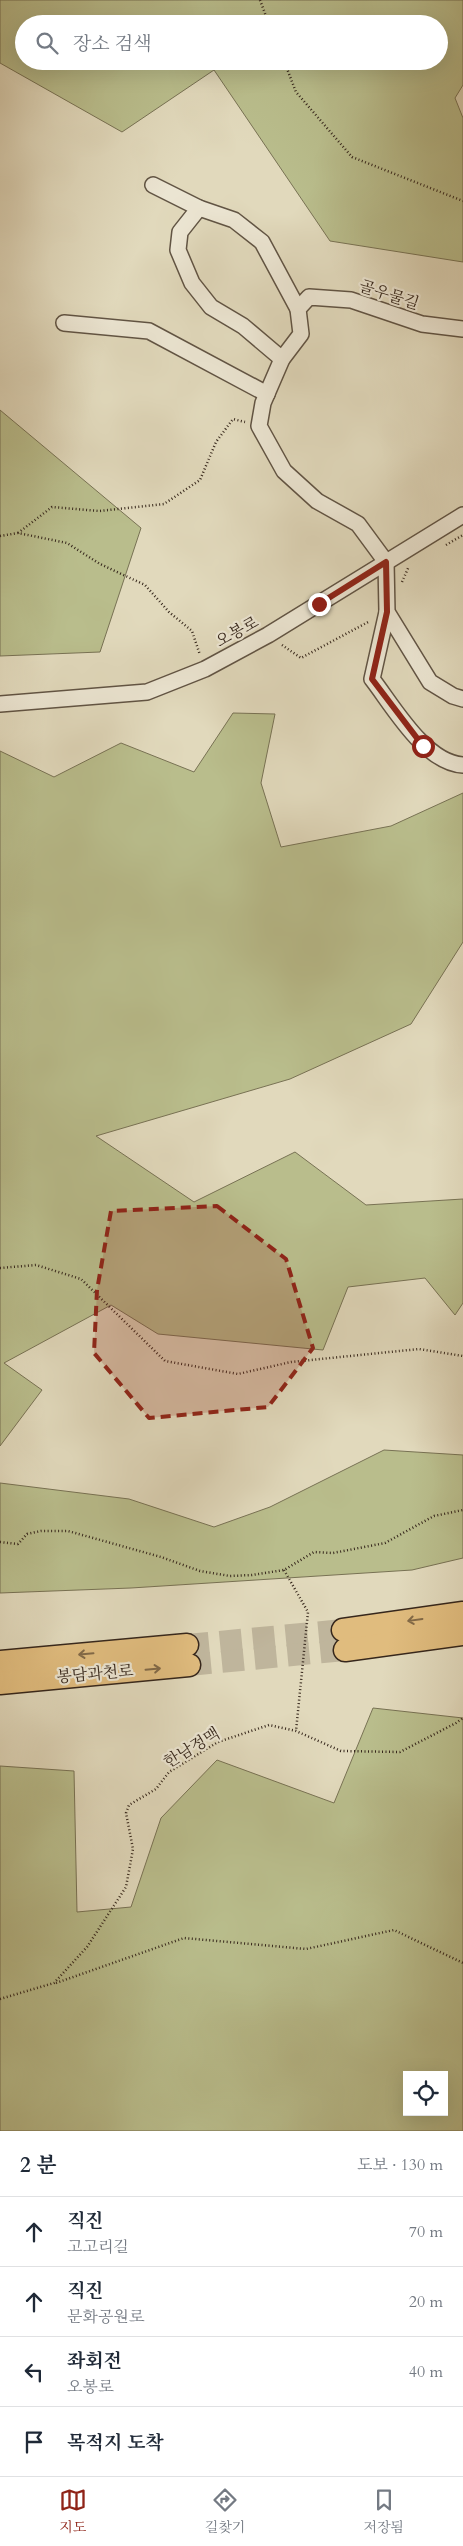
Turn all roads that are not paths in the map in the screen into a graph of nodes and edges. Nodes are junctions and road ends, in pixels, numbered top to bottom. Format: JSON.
{"nodes":[{"id":1,"x":153,"y":185,"type":"dead end"},
{"id":2,"x":199,"y":208,"type":"junction"},
{"id":3,"x":298,"y":309,"type":"junction"},
{"id":4,"x":64,"y":323,"type":"dead end"},
{"id":5,"x":463,"y":329,"type":"edge"},
{"id":6,"x":282,"y":359,"type":"junction"},
{"id":7,"x":267,"y":394,"type":"junction"},
{"id":8,"x":463,"y":515,"type":"edge"},
{"id":9,"x":386,"y":562,"type":"junction"},
{"id":10,"x":387,"y":612,"type":"junction"},
{"id":11,"x":463,"y":699,"type":"edge"},
{"id":12,"x":0,"y":704,"type":"edge"},
{"id":13,"x":463,"y":765,"type":"edge"},
{"id":14,"x":463,"y":1613,"type":"edge"},
{"id":15,"x":463,"y":1634,"type":"edge"},
{"id":16,"x":0,"y":1662,"type":"edge"},
{"id":17,"x":0,"y":1683,"type":"edge"}],
"edges":[{"from":1,"to":2,"type":"street"},
{"from":2,"to":3,"type":"street"},
{"from":2,"to":6,"type":"street"},
{"from":3,"to":5,"type":"street","name":"골우물길"},
{"from":3,"to":6,"type":"street"},
{"from":4,"to":7,"type":"street"},
{"from":6,"to":7,"type":"street"},
{"from":7,"to":9,"type":"street"},
{"from":8,"to":9,"type":"street","name":"오봉로"},
{"from":9,"to":10,"type":"street"},
{"from":9,"to":12,"type":"street","name":"오봉로"},
{"from":10,"to":11,"type":"street"},
{"from":10,"to":13,"type":"street"},
{"from":14,"to":15,"type":"highway","one_way":true},
{"from":17,"to":16,"type":"highway","name":"봉담과천로","one_way":true}]}
